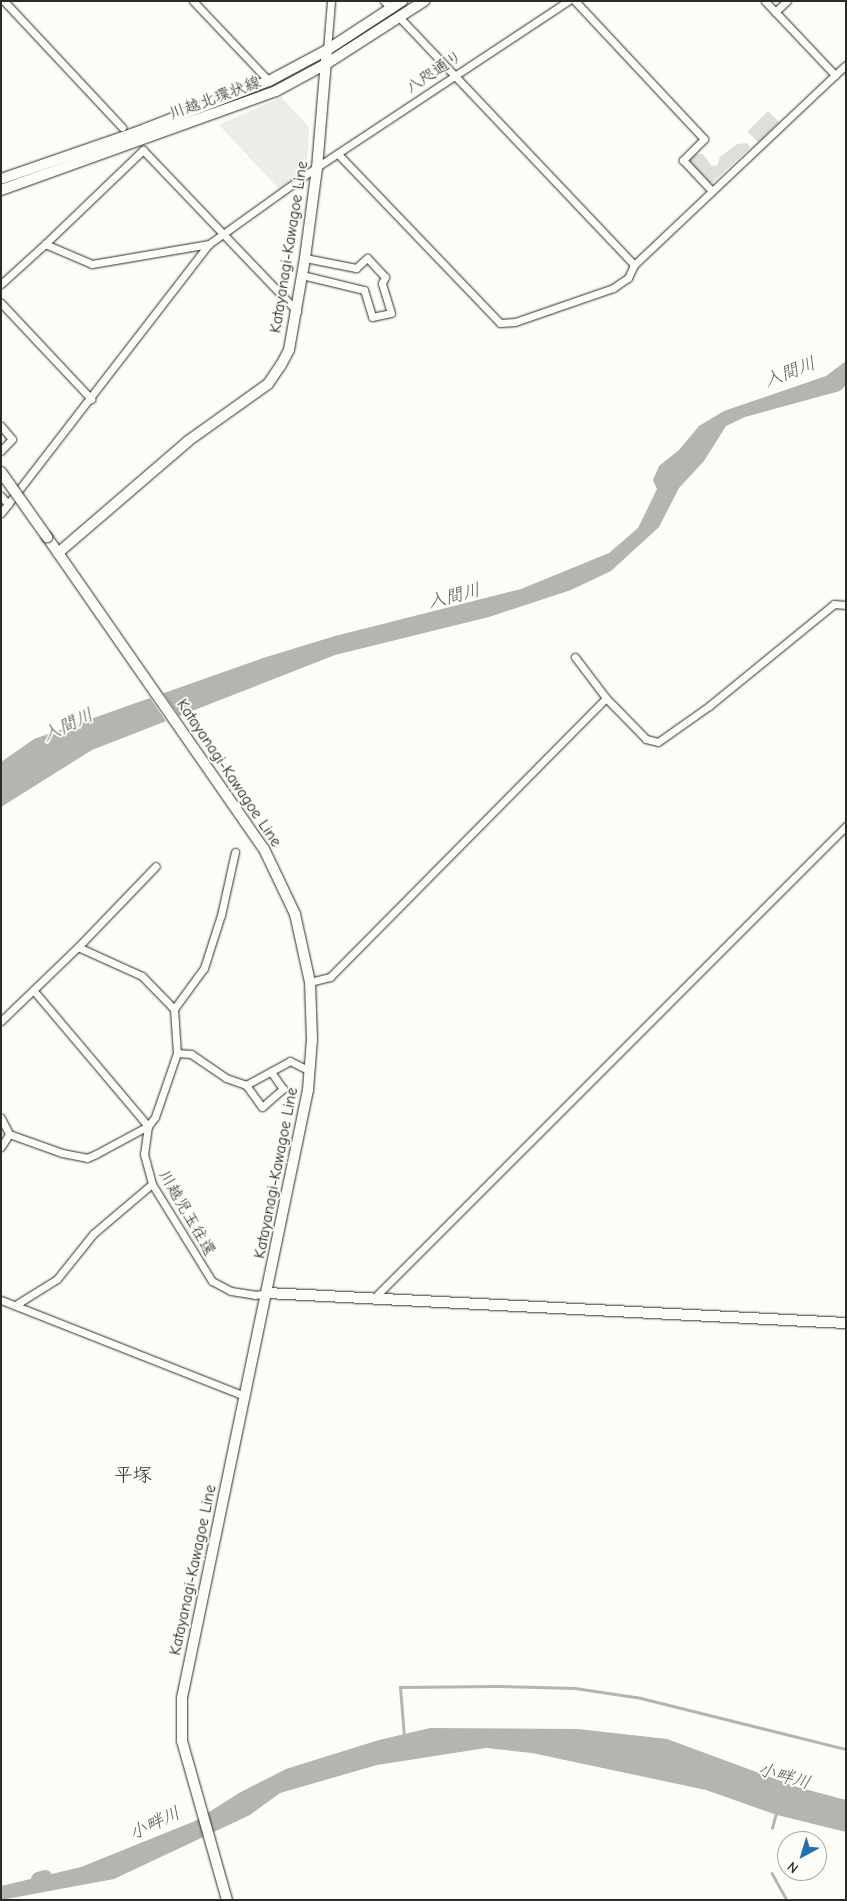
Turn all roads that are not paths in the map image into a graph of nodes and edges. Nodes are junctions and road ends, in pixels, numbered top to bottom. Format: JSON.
{"nodes":[{"id":1,"x":4,"y":1,"type":"edge"},
{"id":2,"x":193,"y":1,"type":"edge"},
{"id":3,"x":331,"y":1,"type":"edge"},
{"id":4,"x":402,"y":1,"type":"edge"},
{"id":5,"x":424,"y":1,"type":"edge"},
{"id":6,"x":568,"y":1,"type":"edge"},
{"id":7,"x":575,"y":1,"type":"edge"},
{"id":8,"x":765,"y":1,"type":"edge"},
{"id":9,"x":787,"y":1,"type":"edge"},
{"id":10,"x":388,"y":5,"type":"edge"},
{"id":11,"x":776,"y":12,"type":"junction"},
{"id":12,"x":400,"y":18,"type":"junction"},
{"id":13,"x":327,"y":50,"type":"junction"},
{"id":14,"x":326,"y":64,"type":"junction"},
{"id":15,"x":846,"y":65,"type":"edge"},
{"id":16,"x":455,"y":75,"type":"junction"},
{"id":17,"x":835,"y":75,"type":"junction"},
{"id":18,"x":269,"y":81,"type":"junction"},
{"id":19,"x":122,"y":127,"type":"dead end"},
{"id":20,"x":338,"y":154,"type":"junction"},
{"id":21,"x":317,"y":168,"type":"junction"},
{"id":22,"x":1,"y":179,"type":"edge"},
{"id":23,"x":1,"y":190,"type":"edge"},
{"id":24,"x":711,"y":190,"type":"junction"},
{"id":25,"x":223,"y":232,"type":"junction"},
{"id":26,"x":45,"y":244,"type":"junction"},
{"id":27,"x":209,"y":244,"type":"junction"},
{"id":28,"x":305,"y":258,"type":"junction"},
{"id":29,"x":634,"y":265,"type":"junction"},
{"id":30,"x":302,"y":275,"type":"junction"},
{"id":31,"x":1,"y":284,"type":"edge"},
{"id":32,"x":1,"y":303,"type":"edge"},
{"id":33,"x":297,"y":311,"type":"junction"},
{"id":34,"x":91,"y":399,"type":"junction"},
{"id":35,"x":1,"y":426,"type":"edge"},
{"id":36,"x":1,"y":451,"type":"edge"},
{"id":37,"x":1,"y":472,"type":"edge"},
{"id":38,"x":1,"y":496,"type":"edge"},
{"id":39,"x":8,"y":504,"type":"junction"},
{"id":40,"x":1,"y":513,"type":"edge"},
{"id":41,"x":58,"y":553,"type":"junction"},
{"id":42,"x":846,"y":605,"type":"edge"},
{"id":43,"x":575,"y":657,"type":"dead end"},
{"id":44,"x":606,"y":698,"type":"junction"},
{"id":45,"x":846,"y":826,"type":"edge"},
{"id":46,"x":235,"y":852,"type":"dead end"},
{"id":47,"x":156,"y":866,"type":"dead end"},
{"id":48,"x":78,"y":947,"type":"junction"},
{"id":49,"x":310,"y":982,"type":"junction"},
{"id":50,"x":34,"y":991,"type":"junction"},
{"id":51,"x":174,"y":1009,"type":"junction"},
{"id":52,"x":1,"y":1020,"type":"edge"},
{"id":53,"x":177,"y":1053,"type":"junction"},
{"id":54,"x":310,"y":1071,"type":"junction"},
{"id":55,"x":271,"y":1072,"type":"junction"},
{"id":56,"x":246,"y":1086,"type":"junction"},
{"id":57,"x":1,"y":1118,"type":"edge"},
{"id":58,"x":148,"y":1126,"type":"junction"},
{"id":59,"x":8,"y":1134,"type":"junction"},
{"id":60,"x":1,"y":1147,"type":"edge"},
{"id":61,"x":152,"y":1184,"type":"junction"},
{"id":62,"x":267,"y":1293,"type":"junction"},
{"id":63,"x":374,"y":1298,"type":"junction"},
{"id":64,"x":1,"y":1300,"type":"edge"},
{"id":65,"x":17,"y":1304,"type":"junction"},
{"id":66,"x":846,"y":1323,"type":"edge"},
{"id":67,"x":245,"y":1396,"type":"junction"},
{"id":68,"x":227,"y":1900,"type":"edge"}],
"edges":[{"from":1,"to":19,"type":"street"},
{"from":2,"to":18,"type":"street"},
{"from":3,"to":13,"type":"street"},
{"from":4,"to":10,"type":"main road","name":"川越北環状線"},
{"from":5,"to":12,"type":"main road","name":"川越北環状線"},
{"from":6,"to":16,"type":"street","name":"八咫通り"},
{"from":7,"to":24,"type":"street"},
{"from":8,"to":11,"type":"street"},
{"from":9,"to":11,"type":"street"},
{"from":10,"to":13,"type":"main road","name":"川越北環状線"},
{"from":11,"to":17,"type":"street"},
{"from":12,"to":14,"type":"main road","name":"川越北環状線"},
{"from":12,"to":16,"type":"street"},
{"from":13,"to":14,"type":"main road","name":"Katayanagi-Kawagoe Line"},
{"from":13,"to":18,"type":"main road","name":"川越北環状線"},
{"from":14,"to":21,"type":"main road","name":"Katayanagi-Kawagoe Line"},
{"from":14,"to":23,"type":"main road","name":"川越北環状線"},
{"from":15,"to":17,"type":"street"},
{"from":16,"to":20,"type":"street","name":"八咫通り"},
{"from":16,"to":29,"type":"street"},
{"from":17,"to":24,"type":"street"},
{"from":18,"to":22,"type":"main road","name":"川越北環状線"},
{"from":20,"to":21,"type":"street","name":"八咫通り"},
{"from":20,"to":29,"type":"street"},
{"from":21,"to":25,"type":"street","name":"八咫通り"},
{"from":21,"to":28,"type":"main road","name":"Katayanagi-Kawagoe Line"},
{"from":24,"to":29,"type":"street"},
{"from":25,"to":26,"type":"street"},
{"from":25,"to":27,"type":"street","name":"八咫通り"},
{"from":25,"to":33,"type":"street"},
{"from":26,"to":27,"type":"street"},
{"from":26,"to":31,"type":"street"},
{"from":27,"to":34,"type":"street","name":"八咫通り"},
{"from":28,"to":30,"type":"main road","name":"Katayanagi-Kawagoe Line"},
{"from":28,"to":30,"type":"street"},
{"from":30,"to":33,"type":"main road","name":"Katayanagi-Kawagoe Line"},
{"from":32,"to":34,"type":"street"},
{"from":33,"to":41,"type":"main road","name":"Katayanagi-Kawagoe Line"},
{"from":34,"to":39,"type":"street","name":"八咫通り"},
{"from":35,"to":36,"type":"street"},
{"from":37,"to":41,"type":"main road","bridge":true},
{"from":38,"to":39,"type":"street"},
{"from":39,"to":40,"type":"street","name":"八咫通り"},
{"from":41,"to":49,"type":"main road","name":"Katayanagi-Kawagoe Line"},
{"from":42,"to":44,"type":"street"},
{"from":43,"to":44,"type":"street"},
{"from":44,"to":49,"type":"street"},
{"from":45,"to":63,"type":"street"},
{"from":46,"to":51,"type":"street"},
{"from":47,"to":48,"type":"street"},
{"from":48,"to":50,"type":"street"},
{"from":48,"to":51,"type":"street"},
{"from":49,"to":54,"type":"main road","name":"Katayanagi-Kawagoe Line"},
{"from":50,"to":52,"type":"street"},
{"from":50,"to":58,"type":"street"},
{"from":51,"to":53,"type":"street"},
{"from":53,"to":56,"type":"street"},
{"from":53,"to":58,"type":"street"},
{"from":54,"to":55,"type":"street"},
{"from":54,"to":62,"type":"main road","name":"Katayanagi-Kawagoe Line"},
{"from":55,"to":56,"type":"street"},
{"from":55,"to":56,"type":"street"},
{"from":57,"to":59,"type":"street"},
{"from":58,"to":59,"type":"street"},
{"from":58,"to":61,"type":"street","name":"川越児玉往還"},
{"from":59,"to":60,"type":"street"},
{"from":61,"to":62,"type":"street","name":"川越児玉往還"},
{"from":61,"to":65,"type":"street"},
{"from":62,"to":63,"type":"main road"},
{"from":62,"to":67,"type":"main road","name":"Katayanagi-Kawagoe Line"},
{"from":63,"to":66,"type":"main road"},
{"from":64,"to":65,"type":"street"},
{"from":65,"to":67,"type":"street"},
{"from":67,"to":68,"type":"main road","name":"Katayanagi-Kawagoe Line"}]}
